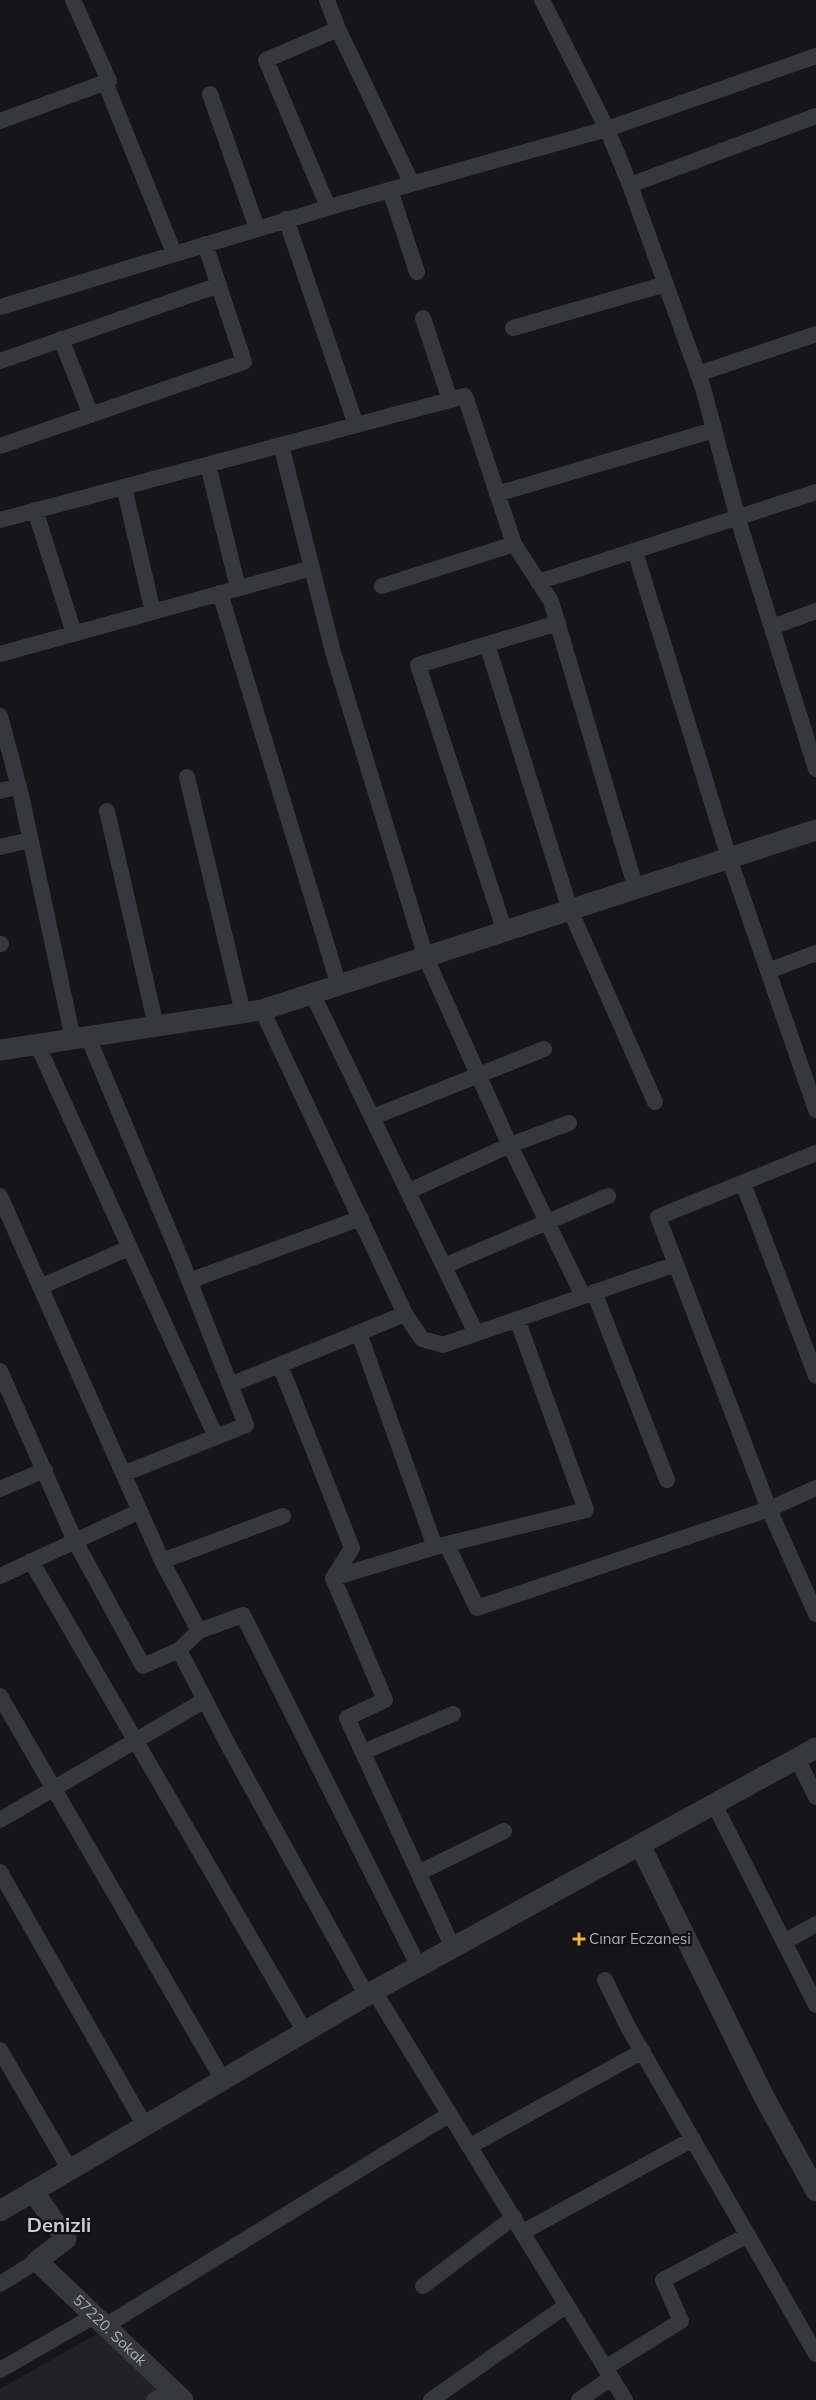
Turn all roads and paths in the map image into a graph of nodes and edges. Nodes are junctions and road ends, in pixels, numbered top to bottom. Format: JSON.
{"nodes":[{"id":1,"x":73,"y":0,"type":"edge"},
{"id":2,"x":327,"y":0,"type":"edge"},
{"id":3,"x":542,"y":0,"type":"edge"},
{"id":4,"x":338,"y":29,"type":"junction"},
{"id":5,"x":816,"y":56,"type":"edge"},
{"id":6,"x":105,"y":82,"type":"junction"},
{"id":7,"x":210,"y":94,"type":"dead end"},
{"id":8,"x":816,"y":116,"type":"edge"},
{"id":9,"x":0,"y":121,"type":"edge"},
{"id":10,"x":607,"y":129,"type":"junction"},
{"id":11,"x":412,"y":184,"type":"junction"},
{"id":12,"x":630,"y":186,"type":"junction"},
{"id":13,"x":390,"y":190,"type":"junction"},
{"id":14,"x":328,"y":207,"type":"junction"},
{"id":15,"x":286,"y":220,"type":"junction"},
{"id":16,"x":257,"y":228,"type":"junction"},
{"id":17,"x":206,"y":244,"type":"junction"},
{"id":18,"x":174,"y":253,"type":"junction"},
{"id":19,"x":417,"y":272,"type":"dead end"},
{"id":20,"x":666,"y":284,"type":"junction"},
{"id":21,"x":218,"y":285,"type":"junction"},
{"id":22,"x":0,"y":307,"type":"edge"},
{"id":23,"x":423,"y":318,"type":"dead end"},
{"id":24,"x":513,"y":328,"type":"dead end"},
{"id":25,"x":816,"y":334,"type":"edge"},
{"id":26,"x":61,"y":339,"type":"junction"},
{"id":27,"x":0,"y":361,"type":"edge"},
{"id":28,"x":698,"y":374,"type":"junction"},
{"id":29,"x":450,"y":400,"type":"junction"},
{"id":30,"x":91,"y":415,"type":"junction"},
{"id":31,"x":356,"y":425,"type":"junction"},
{"id":32,"x":714,"y":430,"type":"junction"},
{"id":33,"x":281,"y":445,"type":"junction"},
{"id":34,"x":0,"y":446,"type":"edge"},
{"id":35,"x":208,"y":464,"type":"junction"},
{"id":36,"x":124,"y":487,"type":"junction"},
{"id":37,"x":816,"y":492,"type":"edge"},
{"id":38,"x":497,"y":494,"type":"junction"},
{"id":39,"x":35,"y":510,"type":"junction"},
{"id":40,"x":738,"y":519,"type":"junction"},
{"id":41,"x":0,"y":520,"type":"edge"},
{"id":42,"x":514,"y":544,"type":"junction"},
{"id":43,"x":635,"y":551,"type":"junction"},
{"id":44,"x":312,"y":568,"type":"junction"},
{"id":45,"x":538,"y":582,"type":"junction"},
{"id":46,"x":382,"y":586,"type":"dead end"},
{"id":47,"x":238,"y":588,"type":"junction"},
{"id":48,"x":220,"y":593,"type":"junction"},
{"id":49,"x":153,"y":612,"type":"junction"},
{"id":50,"x":815,"y":615,"type":"edge"},
{"id":51,"x":558,"y":623,"type":"junction"},
{"id":52,"x":772,"y":628,"type":"junction"},
{"id":53,"x":74,"y":633,"type":"junction"},
{"id":54,"x":487,"y":644,"type":"junction"},
{"id":55,"x":0,"y":654,"type":"edge"},
{"id":56,"x":0,"y":716,"type":"edge"},
{"id":57,"x":816,"y":769,"type":"edge"},
{"id":58,"x":187,"y":777,"type":"dead end"},
{"id":59,"x":19,"y":786,"type":"junction"},
{"id":60,"x":0,"y":791,"type":"edge"},
{"id":61,"x":107,"y":811,"type":"dead end"},
{"id":62,"x":816,"y":830,"type":"edge"},
{"id":63,"x":30,"y":840,"type":"junction"},
{"id":64,"x":0,"y":847,"type":"edge"},
{"id":65,"x":729,"y":858,"type":"junction"},
{"id":66,"x":636,"y":889,"type":"junction"},
{"id":67,"x":570,"y":910,"type":"junction"},
{"id":68,"x":505,"y":932,"type":"junction"},
{"id":69,"x":816,"y":953,"type":"edge"},
{"id":70,"x":426,"y":958,"type":"junction"},
{"id":71,"x":768,"y":971,"type":"junction"},
{"id":72,"x":339,"y":986,"type":"junction"},
{"id":73,"x":313,"y":995,"type":"junction"},
{"id":74,"x":253,"y":1012,"type":"junction"},
{"id":75,"x":156,"y":1026,"type":"junction"},
{"id":76,"x":80,"y":1038,"type":"junction"},
{"id":77,"x":37,"y":1044,"type":"junction"},
{"id":78,"x":544,"y":1049,"type":"dead end"},
{"id":79,"x":0,"y":1050,"type":"edge"},
{"id":80,"x":478,"y":1074,"type":"junction"},
{"id":81,"x":655,"y":1102,"type":"dead end"},
{"id":82,"x":816,"y":1110,"type":"edge"},
{"id":83,"x":373,"y":1117,"type":"junction"},
{"id":84,"x":569,"y":1124,"type":"dead end"},
{"id":85,"x":510,"y":1145,"type":"junction"},
{"id":86,"x":816,"y":1153,"type":"edge"},
{"id":87,"x":743,"y":1182,"type":"junction"},
{"id":88,"x":409,"y":1191,"type":"junction"},
{"id":89,"x":0,"y":1196,"type":"edge"},
{"id":90,"x":608,"y":1196,"type":"dead end"},
{"id":91,"x":362,"y":1218,"type":"junction"},
{"id":92,"x":547,"y":1221,"type":"junction"},
{"id":93,"x":129,"y":1248,"type":"junction"},
{"id":94,"x":676,"y":1264,"type":"junction"},
{"id":95,"x":444,"y":1266,"type":"junction"},
{"id":96,"x":189,"y":1281,"type":"junction"},
{"id":97,"x":40,"y":1287,"type":"junction"},
{"id":98,"x":589,"y":1294,"type":"junction"},
{"id":99,"x":405,"y":1314,"type":"junction"},
{"id":100,"x":517,"y":1319,"type":"junction"},
{"id":101,"x":359,"y":1333,"type":"junction"},
{"id":102,"x":476,"y":1334,"type":"junction"},
{"id":103,"x":280,"y":1365,"type":"junction"},
{"id":104,"x":0,"y":1371,"type":"edge"},
{"id":105,"x":816,"y":1376,"type":"edge"},
{"id":106,"x":230,"y":1385,"type":"junction"},
{"id":107,"x":216,"y":1437,"type":"junction"},
{"id":108,"x":44,"y":1470,"type":"junction"},
{"id":109,"x":123,"y":1474,"type":"junction"},
{"id":110,"x":667,"y":1480,"type":"dead end"},
{"id":111,"x":816,"y":1488,"type":"edge"},
{"id":112,"x":0,"y":1489,"type":"edge"},
{"id":113,"x":770,"y":1508,"type":"junction"},
{"id":114,"x":140,"y":1511,"type":"junction"},
{"id":115,"x":283,"y":1516,"type":"dead end"},
{"id":116,"x":75,"y":1541,"type":"junction"},
{"id":117,"x":441,"y":1546,"type":"junction"},
{"id":118,"x":162,"y":1561,"type":"junction"},
{"id":119,"x":30,"y":1562,"type":"junction"},
{"id":120,"x":0,"y":1576,"type":"edge"},
{"id":121,"x":333,"y":1578,"type":"junction"},
{"id":122,"x":816,"y":1614,"type":"edge"},
{"id":123,"x":199,"y":1631,"type":"junction"},
{"id":124,"x":178,"y":1650,"type":"junction"},
{"id":125,"x":0,"y":1696,"type":"edge"},
{"id":126,"x":205,"y":1700,"type":"junction"},
{"id":127,"x":454,"y":1714,"type":"dead end"},
{"id":128,"x":135,"y":1740,"type":"junction"},
{"id":129,"x":816,"y":1748,"type":"edge"},
{"id":130,"x":363,"y":1752,"type":"junction"},
{"id":131,"x":797,"y":1758,"type":"junction"},
{"id":132,"x":53,"y":1789,"type":"junction"},
{"id":133,"x":816,"y":1798,"type":"edge"},
{"id":134,"x":714,"y":1804,"type":"junction"},
{"id":135,"x":0,"y":1820,"type":"edge"},
{"id":136,"x":504,"y":1831,"type":"dead end"},
{"id":137,"x":640,"y":1845,"type":"junction"},
{"id":138,"x":0,"y":1872,"type":"edge"},
{"id":139,"x":420,"y":1872,"type":"junction"},
{"id":140,"x":816,"y":1924,"type":"edge"},
{"id":141,"x":784,"y":1942,"type":"junction"},
{"id":142,"x":453,"y":1948,"type":"junction"},
{"id":143,"x":419,"y":1967,"type":"junction"},
{"id":144,"x":605,"y":1980,"type":"dead end"},
{"id":145,"x":370,"y":1994,"type":"junction"},
{"id":146,"x":816,"y":2005,"type":"edge"},
{"id":147,"x":305,"y":2032,"type":"junction"},
{"id":148,"x":0,"y":2050,"type":"edge"},
{"id":149,"x":642,"y":2051,"type":"junction"},
{"id":150,"x":223,"y":2080,"type":"junction"},
{"id":151,"x":450,"y":2114,"type":"junction"},
{"id":152,"x":145,"y":2126,"type":"junction"},
{"id":153,"x":693,"y":2139,"type":"junction"},
{"id":154,"x":470,"y":2146,"type":"junction"},
{"id":155,"x":70,"y":2170,"type":"junction"},
{"id":156,"x":33,"y":2191,"type":"junction"},
{"id":157,"x":816,"y":2191,"type":"edge"},
{"id":158,"x":0,"y":2211,"type":"edge"},
{"id":159,"x":514,"y":2217,"type":"junction"},
{"id":160,"x":523,"y":2232,"type":"junction"},
{"id":161,"x":748,"y":2235,"type":"junction"},
{"id":162,"x":37,"y":2262,"type":"junction"},
{"id":163,"x":0,"y":2284,"type":"edge"},
{"id":164,"x":423,"y":2286,"type":"dead end"},
{"id":165,"x":567,"y":2305,"type":"junction"},
{"id":166,"x":99,"y":2321,"type":"junction"},
{"id":167,"x":816,"y":2354,"type":"edge"},
{"id":168,"x":0,"y":2370,"type":"edge"},
{"id":169,"x":608,"y":2373,"type":"junction"},
{"id":170,"x":178,"y":2394,"type":"edge"},
{"id":171,"x":154,"y":2400,"type":"edge"},
{"id":172,"x":431,"y":2400,"type":"edge"},
{"id":173,"x":579,"y":2400,"type":"edge"},
{"id":174,"x":625,"y":2400,"type":"edge"}],
"edges":[{"from":1,"to":6,"type":"street"},
{"from":2,"to":4,"type":"street"},
{"from":3,"to":10,"type":"street"},
{"from":4,"to":11,"type":"street"},
{"from":4,"to":14,"type":"street"},
{"from":5,"to":10,"type":"street"},
{"from":6,"to":9,"type":"street"},
{"from":6,"to":18,"type":"street"},
{"from":7,"to":16,"type":"street"},
{"from":8,"to":12,"type":"street"},
{"from":10,"to":11,"type":"street"},
{"from":10,"to":12,"type":"street"},
{"from":11,"to":13,"type":"street"},
{"from":12,"to":20,"type":"street"},
{"from":13,"to":14,"type":"street"},
{"from":13,"to":19,"type":"street"},
{"from":14,"to":15,"type":"street"},
{"from":15,"to":16,"type":"street"},
{"from":15,"to":31,"type":"street"},
{"from":16,"to":17,"type":"street"},
{"from":17,"to":18,"type":"street"},
{"from":17,"to":21,"type":"street"},
{"from":18,"to":22,"type":"street"},
{"from":20,"to":24,"type":"street"},
{"from":20,"to":28,"type":"street"},
{"from":21,"to":26,"type":"street"},
{"from":21,"to":30,"type":"street"},
{"from":23,"to":29,"type":"street"},
{"from":25,"to":28,"type":"street"},
{"from":26,"to":27,"type":"street"},
{"from":26,"to":30,"type":"street"},
{"from":28,"to":32,"type":"street"},
{"from":29,"to":31,"type":"street"},
{"from":29,"to":38,"type":"street"},
{"from":30,"to":34,"type":"street"},
{"from":31,"to":33,"type":"street"},
{"from":32,"to":38,"type":"street"},
{"from":32,"to":40,"type":"street"},
{"from":33,"to":35,"type":"street"},
{"from":33,"to":44,"type":"street"},
{"from":35,"to":36,"type":"street"},
{"from":35,"to":47,"type":"street"},
{"from":36,"to":39,"type":"street"},
{"from":36,"to":49,"type":"street"},
{"from":37,"to":40,"type":"street"},
{"from":38,"to":42,"type":"street"},
{"from":39,"to":41,"type":"street"},
{"from":39,"to":53,"type":"street"},
{"from":40,"to":43,"type":"street"},
{"from":40,"to":52,"type":"street"},
{"from":42,"to":45,"type":"street"},
{"from":42,"to":46,"type":"street"},
{"from":43,"to":45,"type":"street"},
{"from":43,"to":65,"type":"street"},
{"from":44,"to":47,"type":"street"},
{"from":44,"to":70,"type":"street"},
{"from":45,"to":51,"type":"street"},
{"from":47,"to":48,"type":"street"},
{"from":48,"to":49,"type":"street"},
{"from":48,"to":72,"type":"street"},
{"from":49,"to":53,"type":"street"},
{"from":50,"to":52,"type":"street"},
{"from":51,"to":54,"type":"street"},
{"from":51,"to":66,"type":"street"},
{"from":52,"to":57,"type":"street"},
{"from":53,"to":55,"type":"street"},
{"from":54,"to":67,"type":"street"},
{"from":54,"to":68,"type":"street"},
{"from":56,"to":59,"type":"street"},
{"from":58,"to":74,"type":"street"},
{"from":59,"to":60,"type":"street"},
{"from":59,"to":63,"type":"street"},
{"from":61,"to":75,"type":"street"},
{"from":62,"to":65,"type":"street"},
{"from":63,"to":64,"type":"street"},
{"from":63,"to":76,"type":"street"},
{"from":65,"to":66,"type":"street"},
{"from":65,"to":71,"type":"street"},
{"from":66,"to":67,"type":"street"},
{"from":67,"to":68,"type":"street"},
{"from":67,"to":81,"type":"street"},
{"from":68,"to":70,"type":"street"},
{"from":69,"to":71,"type":"street"},
{"from":70,"to":72,"type":"street"},
{"from":70,"to":80,"type":"street"},
{"from":71,"to":82,"type":"street"},
{"from":72,"to":73,"type":"street"},
{"from":73,"to":74,"type":"street"},
{"from":73,"to":83,"type":"street"},
{"from":74,"to":75,"type":"street"},
{"from":74,"to":91,"type":"street"},
{"from":75,"to":76,"type":"street"},
{"from":76,"to":77,"type":"street"},
{"from":76,"to":96,"type":"street"},
{"from":77,"to":79,"type":"street"},
{"from":77,"to":93,"type":"street"},
{"from":78,"to":80,"type":"street"},
{"from":80,"to":83,"type":"street"},
{"from":80,"to":85,"type":"street"},
{"from":83,"to":88,"type":"street"},
{"from":84,"to":85,"type":"street"},
{"from":85,"to":88,"type":"street"},
{"from":85,"to":92,"type":"street"},
{"from":86,"to":87,"type":"street"},
{"from":87,"to":94,"type":"street"},
{"from":87,"to":105,"type":"street"},
{"from":88,"to":95,"type":"street"},
{"from":89,"to":97,"type":"street"},
{"from":90,"to":92,"type":"street"},
{"from":91,"to":96,"type":"street"},
{"from":91,"to":99,"type":"street"},
{"from":92,"to":95,"type":"street"},
{"from":92,"to":98,"type":"street"},
{"from":93,"to":97,"type":"street"},
{"from":93,"to":107,"type":"street"},
{"from":94,"to":98,"type":"street"},
{"from":94,"to":113,"type":"street"},
{"from":95,"to":102,"type":"street"},
{"from":96,"to":106,"type":"street"},
{"from":97,"to":109,"type":"street"},
{"from":98,"to":100,"type":"street"},
{"from":98,"to":110,"type":"street"},
{"from":99,"to":101,"type":"street"},
{"from":99,"to":102,"type":"street"},
{"from":100,"to":102,"type":"street"},
{"from":100,"to":117,"type":"street"},
{"from":101,"to":103,"type":"street"},
{"from":101,"to":117,"type":"street"},
{"from":103,"to":106,"type":"street"},
{"from":103,"to":121,"type":"street"},
{"from":104,"to":108,"type":"street"},
{"from":106,"to":107,"type":"street"},
{"from":107,"to":109,"type":"street"},
{"from":108,"to":112,"type":"street"},
{"from":108,"to":116,"type":"street"},
{"from":109,"to":114,"type":"street"},
{"from":111,"to":113,"type":"street"},
{"from":113,"to":117,"type":"street"},
{"from":113,"to":122,"type":"street"},
{"from":114,"to":116,"type":"street"},
{"from":114,"to":118,"type":"street"},
{"from":115,"to":118,"type":"street"},
{"from":116,"to":119,"type":"street"},
{"from":116,"to":124,"type":"street"},
{"from":117,"to":121,"type":"street"},
{"from":118,"to":123,"type":"street"},
{"from":119,"to":120,"type":"street"},
{"from":119,"to":128,"type":"street"},
{"from":121,"to":130,"type":"street"},
{"from":123,"to":124,"type":"street"},
{"from":123,"to":143,"type":"street"},
{"from":124,"to":126,"type":"street"},
{"from":125,"to":132,"type":"street"},
{"from":126,"to":128,"type":"street"},
{"from":126,"to":145,"type":"street"},
{"from":127,"to":130,"type":"street"},
{"from":128,"to":132,"type":"street"},
{"from":128,"to":147,"type":"street"},
{"from":129,"to":131,"type":"street"},
{"from":130,"to":139,"type":"street"},
{"from":131,"to":133,"type":"street"},
{"from":131,"to":134,"type":"street"},
{"from":132,"to":135,"type":"street"},
{"from":132,"to":150,"type":"street"},
{"from":134,"to":137,"type":"street"},
{"from":134,"to":141,"type":"street"},
{"from":136,"to":139,"type":"street"},
{"from":137,"to":142,"type":"street"},
{"from":137,"to":157,"type":"street"},
{"from":138,"to":152,"type":"street"},
{"from":139,"to":142,"type":"street"},
{"from":140,"to":141,"type":"street"},
{"from":141,"to":146,"type":"street"},
{"from":142,"to":143,"type":"street"},
{"from":143,"to":145,"type":"street"},
{"from":144,"to":149,"type":"street"},
{"from":145,"to":147,"type":"street"},
{"from":145,"to":151,"type":"street"},
{"from":147,"to":150,"type":"street"},
{"from":148,"to":155,"type":"street"},
{"from":149,"to":153,"type":"street"},
{"from":149,"to":154,"type":"street"},
{"from":150,"to":152,"type":"street"},
{"from":151,"to":154,"type":"street"},
{"from":151,"to":166,"type":"street"},
{"from":152,"to":155,"type":"street"},
{"from":153,"to":160,"type":"street"},
{"from":153,"to":161,"type":"street"},
{"from":154,"to":159,"type":"street"},
{"from":155,"to":156,"type":"street"},
{"from":156,"to":158,"type":"street"},
{"from":156,"to":162,"type":"street"},
{"from":159,"to":160,"type":"street"},
{"from":159,"to":164,"type":"street"},
{"from":160,"to":165,"type":"street"},
{"from":161,"to":167,"type":"street"},
{"from":161,"to":169,"type":"street"},
{"from":162,"to":163,"type":"street"},
{"from":162,"to":166,"type":"street","name":"57220. Sokak"},
{"from":165,"to":169,"type":"street"},
{"from":165,"to":172,"type":"street"},
{"from":166,"to":168,"type":"street"},
{"from":166,"to":170,"type":"street","name":"57220. Sokak"},
{"from":169,"to":173,"type":"street"},
{"from":169,"to":174,"type":"street"},
{"from":170,"to":171,"type":"street"}]}
